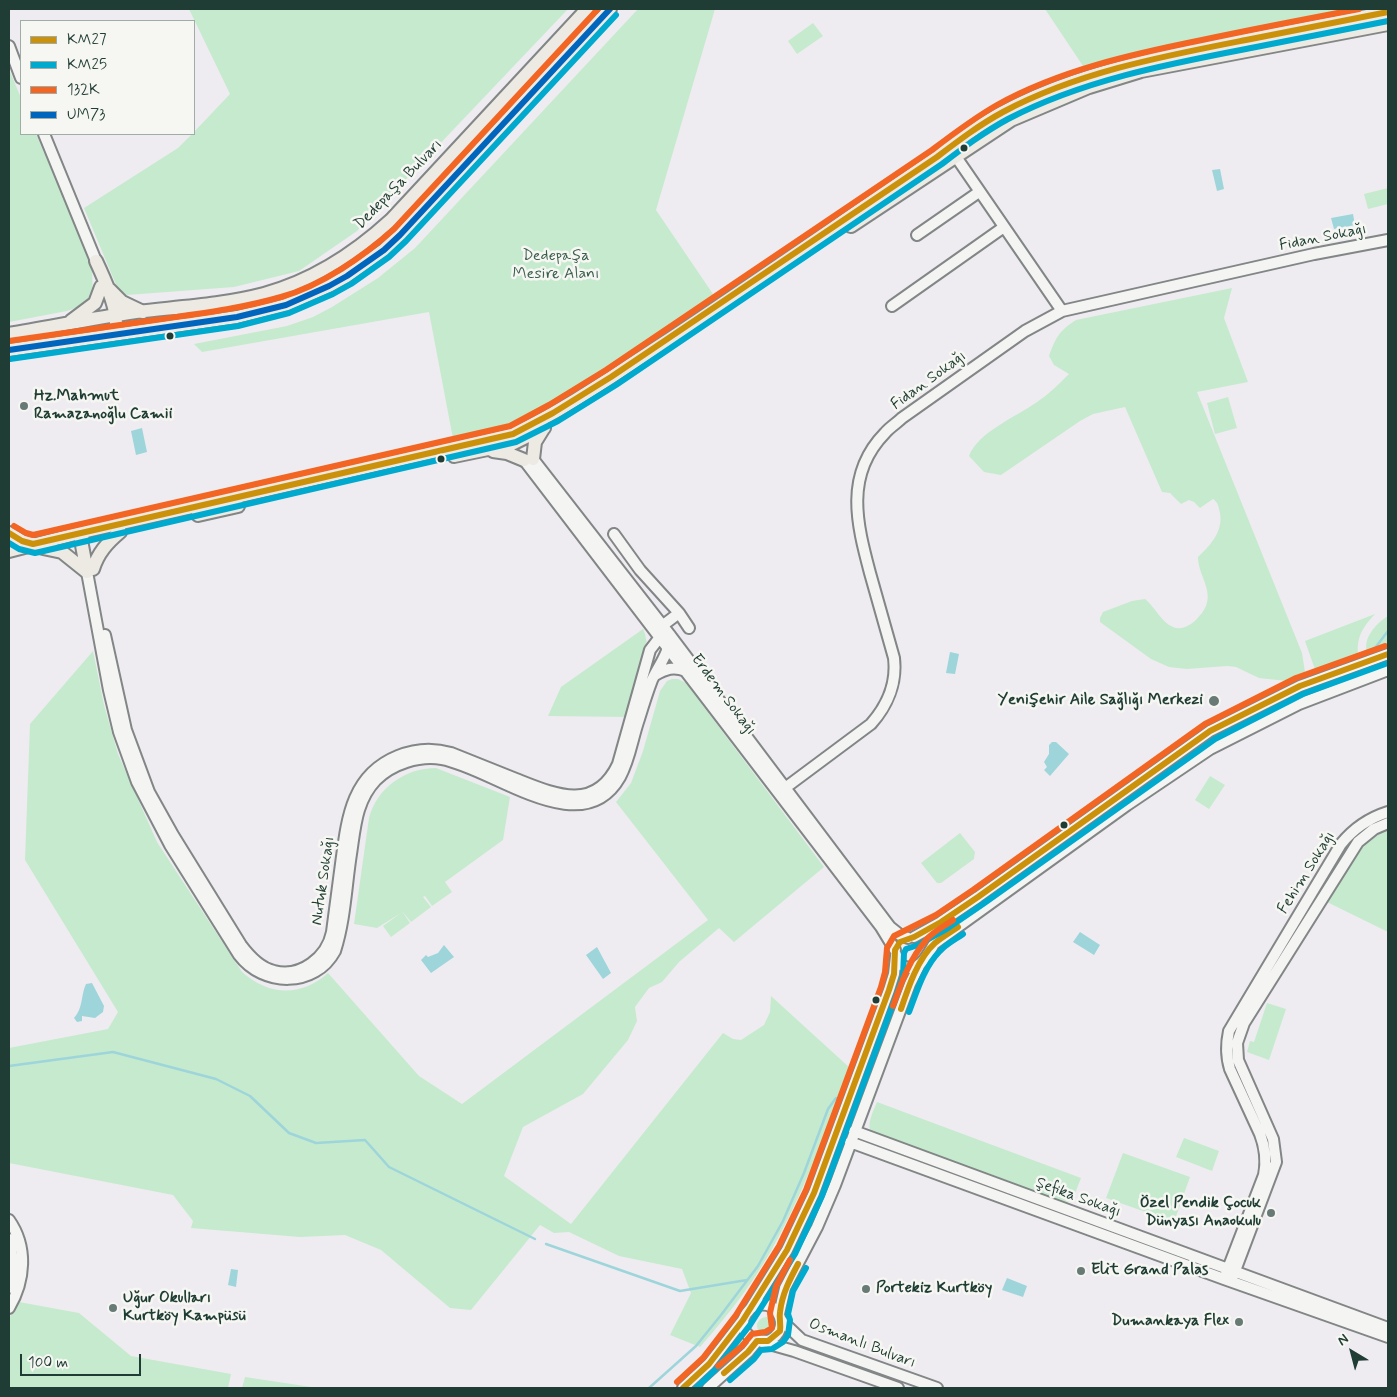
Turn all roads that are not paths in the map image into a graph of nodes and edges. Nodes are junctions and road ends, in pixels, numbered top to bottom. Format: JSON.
{"nodes":[{"id":1,"x":587,"y":9,"type":"edge"},
{"id":2,"x":610,"y":9,"type":"edge"},
{"id":3,"x":1388,"y":12,"type":"edge"},
{"id":4,"x":1388,"y":24,"type":"edge"},
{"id":5,"x":9,"y":46,"type":"edge"},
{"id":6,"x":20,"y":75,"type":"edge"},
{"id":7,"x":44,"y":135,"type":"edge"},
{"id":8,"x":952,"y":152,"type":"junction"},
{"id":9,"x":979,"y":192,"type":"junction"},
{"id":10,"x":1004,"y":227,"type":"junction"},
{"id":11,"x":917,"y":235,"type":"dead end"},
{"id":12,"x":1388,"y":240,"type":"edge"},
{"id":13,"x":96,"y":261,"type":"joint"},
{"id":14,"x":104,"y":287,"type":"junction"},
{"id":15,"x":892,"y":306,"type":"dead end"},
{"id":16,"x":1062,"y":311,"type":"junction"},
{"id":17,"x":143,"y":312,"type":"junction"},
{"id":18,"x":111,"y":316,"type":"junction"},
{"id":19,"x":66,"y":324,"type":"junction"},
{"id":20,"x":9,"y":334,"type":"edge"},
{"id":21,"x":113,"y":335,"type":"junction"},
{"id":22,"x":9,"y":350,"type":"edge"},
{"id":23,"x":545,"y":427,"type":"junction"},
{"id":24,"x":515,"y":440,"type":"junction"},
{"id":25,"x":482,"y":451,"type":"junction"},
{"id":26,"x":528,"y":460,"type":"junction"},
{"id":27,"x":120,"y":532,"type":"junction"},
{"id":28,"x":9,"y":533,"type":"edge"},
{"id":29,"x":614,"y":534,"type":"dead end"},
{"id":30,"x":84,"y":537,"type":"junction"},
{"id":31,"x":38,"y":546,"type":"junction"},
{"id":32,"x":9,"y":551,"type":"edge"},
{"id":33,"x":9,"y":559,"type":"edge"},
{"id":34,"x":90,"y":571,"type":"junction"},
{"id":35,"x":679,"y":613,"type":"junction"},
{"id":36,"x":662,"y":626,"type":"junction"},
{"id":37,"x":689,"y":628,"type":"dead end"},
{"id":38,"x":665,"y":636,"type":"junction"},
{"id":39,"x":669,"y":649,"type":"junction"},
{"id":40,"x":1388,"y":654,"type":"edge"},
{"id":41,"x":1388,"y":670,"type":"edge"},
{"id":42,"x":686,"y":671,"type":"junction"},
{"id":43,"x":655,"y":675,"type":"junction"},
{"id":44,"x":1300,"y":686,"type":"junction"},
{"id":45,"x":1305,"y":701,"type":"junction"},
{"id":46,"x":785,"y":788,"type":"junction"},
{"id":47,"x":1388,"y":812,"type":"edge"},
{"id":48,"x":1388,"y":823,"type":"edge"},
{"id":49,"x":1074,"y":828,"type":"junction"},
{"id":50,"x":1083,"y":836,"type":"junction"},
{"id":51,"x":978,"y":897,"type":"junction"},
{"id":52,"x":985,"y":906,"type":"junction"},
{"id":53,"x":911,"y":938,"type":"junction"},
{"id":54,"x":1286,"y":943,"type":"junction"},
{"id":55,"x":896,"y":953,"type":"junction"},
{"id":56,"x":922,"y":962,"type":"junction"},
{"id":57,"x":835,"y":1134,"type":"junction"},
{"id":58,"x":852,"y":1138,"type":"junction"},
{"id":59,"x":9,"y":1220,"type":"edge"},
{"id":60,"x":9,"y":1239,"type":"edge"},
{"id":61,"x":1232,"y":1270,"type":"junction"},
{"id":62,"x":1228,"y":1281,"type":"junction"},
{"id":63,"x":9,"y":1288,"type":"edge"},
{"id":64,"x":9,"y":1308,"type":"edge"},
{"id":65,"x":751,"y":1308,"type":"junction"},
{"id":66,"x":780,"y":1317,"type":"junction"},
{"id":67,"x":744,"y":1320,"type":"junction"},
{"id":68,"x":1375,"y":1327,"type":"junction"},
{"id":69,"x":1388,"y":1328,"type":"edge"},
{"id":70,"x":1388,"y":1337,"type":"edge"},
{"id":71,"x":760,"y":1341,"type":"junction"},
{"id":72,"x":683,"y":1388,"type":"edge"},
{"id":73,"x":708,"y":1388,"type":"edge"},
{"id":74,"x":898,"y":1388,"type":"edge"},
{"id":75,"x":937,"y":1388,"type":"edge"}],
"edges":[{"from":1,"to":17,"type":"main road","name":"Dedepaşa Bulvarı"},
{"from":2,"to":21,"type":"main road","name":"Dedepaşa Bulvarı"},
{"from":3,"to":8,"type":"main road"},
{"from":4,"to":8,"type":"main road"},
{"from":5,"to":6,"type":"street"},
{"from":7,"to":13,"type":"street"},
{"from":8,"to":9,"type":"street"},
{"from":8,"to":23,"type":"main road"},
{"from":8,"to":24,"type":"main road"},
{"from":9,"to":10,"type":"street"},
{"from":9,"to":11,"type":"street"},
{"from":10,"to":15,"type":"street"},
{"from":10,"to":16,"type":"street"},
{"from":12,"to":16,"type":"street","name":"Fidan Sokağı"},
{"from":13,"to":14,"type":"main road"},
{"from":14,"to":17,"type":"main road"},
{"from":14,"to":18,"type":"main road"},
{"from":14,"to":19,"type":"main road"},
{"from":16,"to":46,"type":"street","name":"Fidan Sokağı"},
{"from":17,"to":18,"type":"main road","name":"Dedepaşa Bulvarı"},
{"from":18,"to":19,"type":"main road","name":"Dedepaşa Bulvarı"},
{"from":18,"to":21,"type":"main road"},
{"from":19,"to":20,"type":"main road","name":"Dedepaşa Bulvarı"},
{"from":21,"to":22,"type":"main road","name":"Dedepaşa Bulvarı"},
{"from":23,"to":24,"type":"main road"},
{"from":23,"to":26,"type":"main road"},
{"from":24,"to":25,"type":"main road"},
{"from":24,"to":26,"type":"main road"},
{"from":24,"to":30,"type":"main road"},
{"from":25,"to":26,"type":"main road"},
{"from":25,"to":27,"type":"main road"},
{"from":26,"to":36,"type":"street","name":"Erdem Sokağı"},
{"from":26,"to":38,"type":"street","name":"Erdem Sokağı"},
{"from":27,"to":30,"type":"main road"},
{"from":27,"to":34,"type":"main road"},
{"from":28,"to":31,"type":"main road"},
{"from":29,"to":35,"type":"street"},
{"from":30,"to":31,"type":"main road"},
{"from":30,"to":34,"type":"main road"},
{"from":31,"to":32,"type":"main road"},
{"from":31,"to":33,"type":"main road"},
{"from":31,"to":34,"type":"main road"},
{"from":34,"to":38,"type":"street","name":"Nutuk Sokağı"},
{"from":34,"to":43,"type":"street","name":"Nutuk Sokağı"},
{"from":35,"to":36,"type":"street"},
{"from":35,"to":37,"type":"street"},
{"from":36,"to":38,"type":"street","name":"Erdem Sokağı"},
{"from":38,"to":39,"type":"street","name":"Nutuk Sokağı"},
{"from":38,"to":46,"type":"street","name":"Erdem Sokağı"},
{"from":39,"to":42,"type":"street","name":"Erdem Sokağı"},
{"from":39,"to":43,"type":"street","name":"Nutuk Sokağı"},
{"from":40,"to":44,"type":"street"},
{"from":41,"to":45,"type":"street"},
{"from":42,"to":43,"type":"street"},
{"from":42,"to":55,"type":"street","name":"Erdem Sokağı"},
{"from":44,"to":45,"type":"street"},
{"from":44,"to":49,"type":"street"},
{"from":45,"to":50,"type":"street"},
{"from":46,"to":53,"type":"street","name":"Erdem Sokağı"},
{"from":47,"to":54,"type":"street","name":"Fehim Sokağı"},
{"from":48,"to":54,"type":"street","name":"Fehim Sokağı"},
{"from":49,"to":50,"type":"street"},
{"from":49,"to":51,"type":"street"},
{"from":50,"to":52,"type":"street"},
{"from":51,"to":52,"type":"street"},
{"from":51,"to":53,"type":"street"},
{"from":52,"to":56,"type":"street"},
{"from":53,"to":55,"type":"street"},
{"from":53,"to":56,"type":"street"},
{"from":54,"to":61,"type":"street","name":"Fehim Sokağı"},
{"from":55,"to":56,"type":"street"},
{"from":55,"to":57,"type":"street"},
{"from":56,"to":58,"type":"street"},
{"from":57,"to":58,"type":"street","name":"Şefika Sokağı"},
{"from":57,"to":65,"type":"street"},
{"from":58,"to":61,"type":"street","name":"Şefika Sokağı"},
{"from":58,"to":62,"type":"street","name":"Şefika Sokağı"},
{"from":58,"to":66,"type":"street"},
{"from":59,"to":64,"type":"street"},
{"from":60,"to":63,"type":"street"},
{"from":61,"to":62,"type":"street","name":"Fehim Sokağı"},
{"from":61,"to":68,"type":"street","name":"Şefika Sokağı"},
{"from":62,"to":68,"type":"street","name":"Şefika Sokağı"},
{"from":65,"to":66,"type":"street"},
{"from":65,"to":67,"type":"street"},
{"from":66,"to":71,"type":"street"},
{"from":66,"to":75,"type":"street","name":"Osmanlı Bulvarı"},
{"from":67,"to":71,"type":"street"},
{"from":67,"to":72,"type":"street"},
{"from":68,"to":69,"type":"street","name":"Şefika Sokağı"},
{"from":68,"to":70,"type":"street","name":"Şefika Sokağı"},
{"from":71,"to":73,"type":"street"},
{"from":71,"to":74,"type":"street","name":"Osmanlı Bulvarı"}]}
